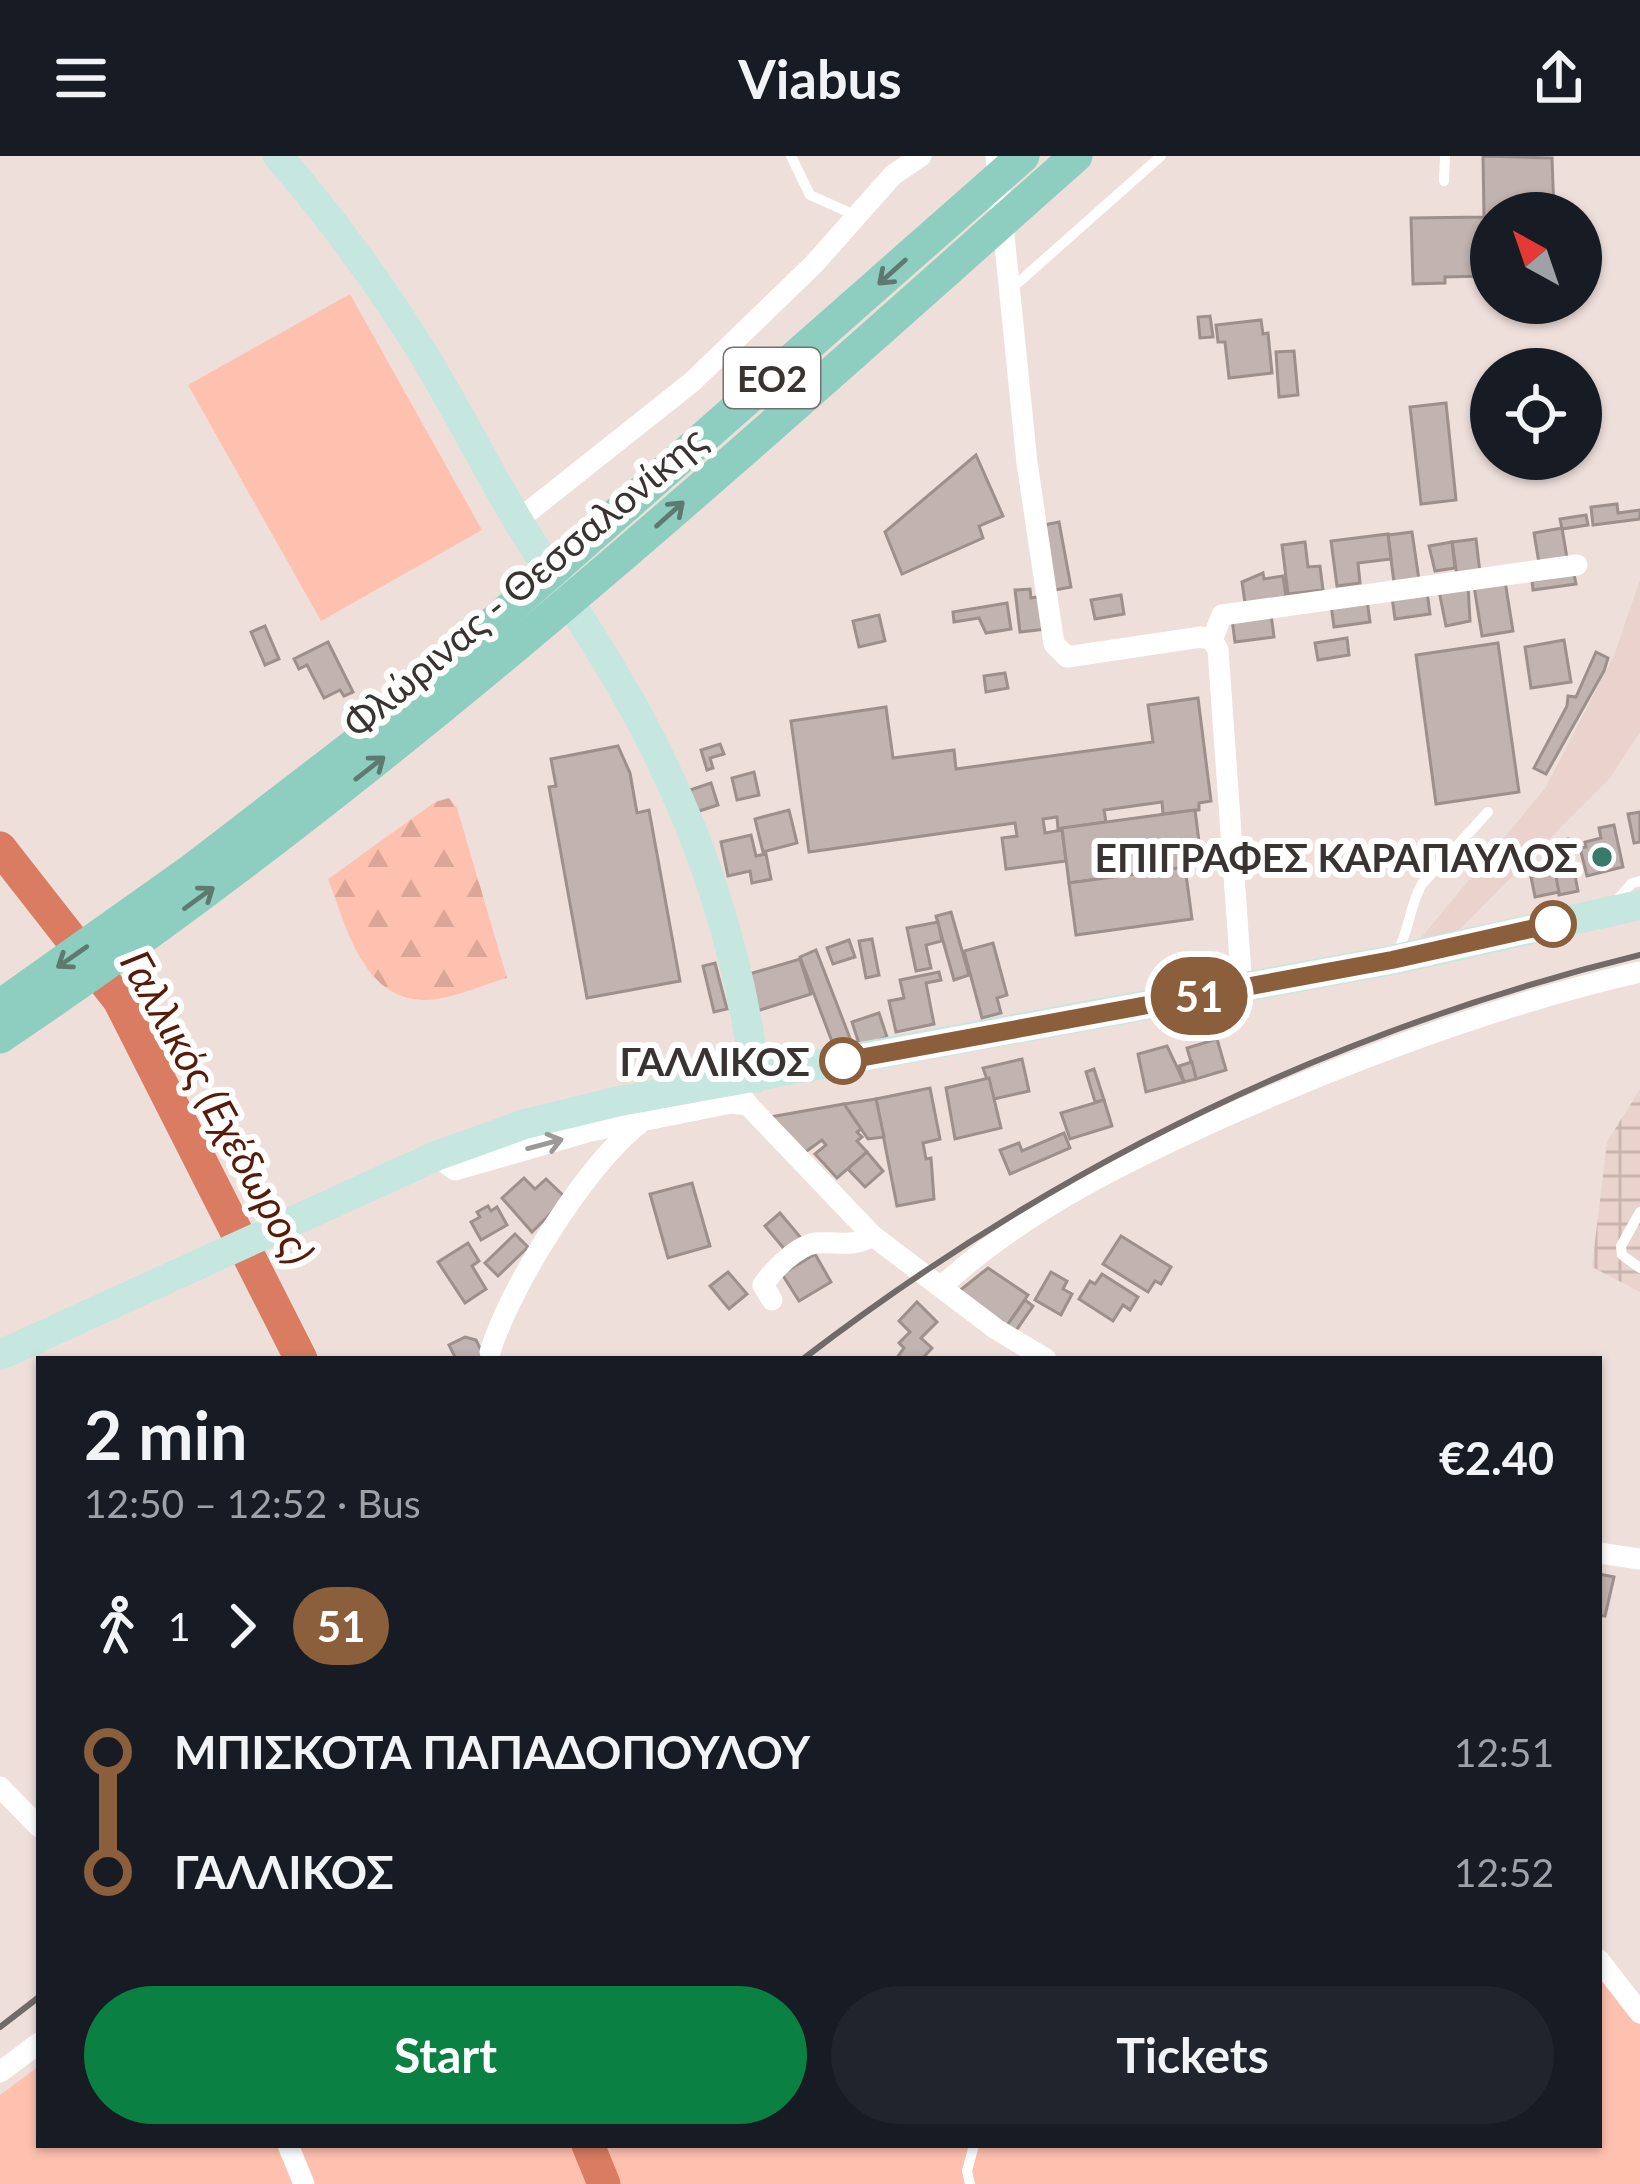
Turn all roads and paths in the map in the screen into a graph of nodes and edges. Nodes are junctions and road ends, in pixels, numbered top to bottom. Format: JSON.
{"nodes":[{"id":1,"x":278,"y":156,"type":"edge"},
{"id":2,"x":791,"y":156,"type":"edge"},
{"id":3,"x":921,"y":156,"type":"edge"},
{"id":4,"x":1076,"y":156,"type":"edge"},
{"id":5,"x":1161,"y":156,"type":"edge"},
{"id":6,"x":1445,"y":156,"type":"edge"},
{"id":7,"x":1008,"y":161,"type":"edge"},
{"id":8,"x":1444,"y":182,"type":"dead end"},
{"id":9,"x":857,"y":216,"type":"junction"},
{"id":10,"x":1009,"y":291,"type":"junction"},
{"id":11,"x":518,"y":520,"type":"junction"},
{"id":12,"x":1577,"y":565,"type":"dead end"},
{"id":13,"x":1212,"y":640,"type":"junction"},
{"id":14,"x":1488,"y":812,"type":"dead end"},
{"id":15,"x":273,"y":826,"type":"junction"},
{"id":16,"x":1640,"y":881,"type":"edge"},
{"id":17,"x":1621,"y":905,"type":"edge"},
{"id":18,"x":1392,"y":960,"type":"junction"},
{"id":19,"x":1640,"y":972,"type":"edge"},
{"id":20,"x":1242,"y":988,"type":"junction"},
{"id":21,"x":0,"y":1006,"type":"edge"},
{"id":22,"x":0,"y":1037,"type":"edge"},
{"id":23,"x":745,"y":1088,"type":"junction"},
{"id":24,"x":641,"y":1123,"type":"junction"},
{"id":25,"x":436,"y":1156,"type":"junction"},
{"id":26,"x":1640,"y":1212,"type":"edge"},
{"id":27,"x":873,"y":1236,"type":"junction"},
{"id":28,"x":1640,"y":1268,"type":"edge"},
{"id":29,"x":942,"y":1286,"type":"junction"},
{"id":30,"x":772,"y":1300,"type":"dead end"},
{"id":31,"x":490,"y":1352,"type":"dead end"},
{"id":32,"x":0,"y":1355,"type":"edge"},
{"id":33,"x":1041,"y":1356,"type":"edge"},
{"id":34,"x":1602,"y":1553,"type":"edge"},
{"id":35,"x":1640,"y":1559,"type":"edge"},
{"id":36,"x":0,"y":1787,"type":"edge"},
{"id":37,"x":36,"y":1824,"type":"edge"},
{"id":38,"x":1602,"y":1964,"type":"edge"},
{"id":39,"x":1640,"y":2013,"type":"edge"},
{"id":40,"x":36,"y":2045,"type":"edge"},
{"id":41,"x":0,"y":2072,"type":"edge"},
{"id":42,"x":289,"y":2148,"type":"edge"},
{"id":43,"x":973,"y":2148,"type":"edge"},
{"id":44,"x":304,"y":2184,"type":"edge"},
{"id":45,"x":970,"y":2184,"type":"edge"}],
"edges":[{"from":1,"to":11,"type":"main road"},
{"from":2,"to":9,"type":"lane"},
{"from":3,"to":9,"type":"street"},
{"from":15,"to":4,"type":"main road","name":"Φλώρινας - Θεσσαλονίκης","number":"ΕΟ2","one_way":true},
{"from":5,"to":10,"type":"lane"},
{"from":6,"to":8,"type":"lane"},
{"from":7,"to":10,"type":"street"},
{"from":7,"to":15,"type":"main road","name":"Φλώρινας - Θεσσαλονίκης","number":"ΕΟ2","one_way":true},
{"from":9,"to":11,"type":"street"},
{"from":10,"to":13,"type":"street"},
{"from":11,"to":23,"type":"main road"},
{"from":12,"to":13,"type":"street"},
{"from":13,"to":20,"type":"street"},
{"from":14,"to":18,"type":"lane"},
{"from":15,"to":21,"type":"main road","name":"Φλώρινας - Θεσσαλονίκης","number":"ΕΟ2","one_way":true},
{"from":22,"to":15,"type":"main road","name":"Φλώρινας - Θεσσαλονίκης","number":"ΕΟ2","one_way":true},
{"from":16,"to":17,"type":"lane"},
{"from":17,"to":18,"type":"main road"},
{"from":18,"to":20,"type":"main road"},
{"from":19,"to":29,"type":"street"},
{"from":20,"to":23,"type":"main road"},
{"from":23,"to":24,"type":"street"},
{"from":23,"to":25,"type":"main road"},
{"from":23,"to":27,"type":"street"},
{"from":25,"to":24,"type":"street","one_way":true},
{"from":24,"to":31,"type":"street"},
{"from":25,"to":32,"type":"main road"},
{"from":26,"to":28,"type":"lane"},
{"from":27,"to":29,"type":"street"},
{"from":27,"to":30,"type":"street"},
{"from":29,"to":33,"type":"street"},
{"from":34,"to":35,"type":"street"},
{"from":36,"to":37,"type":"street"},
{"from":38,"to":39,"type":"street"},
{"from":40,"to":41,"type":"street"},
{"from":42,"to":44,"type":"street"},
{"from":43,"to":45,"type":"lane"}]}
